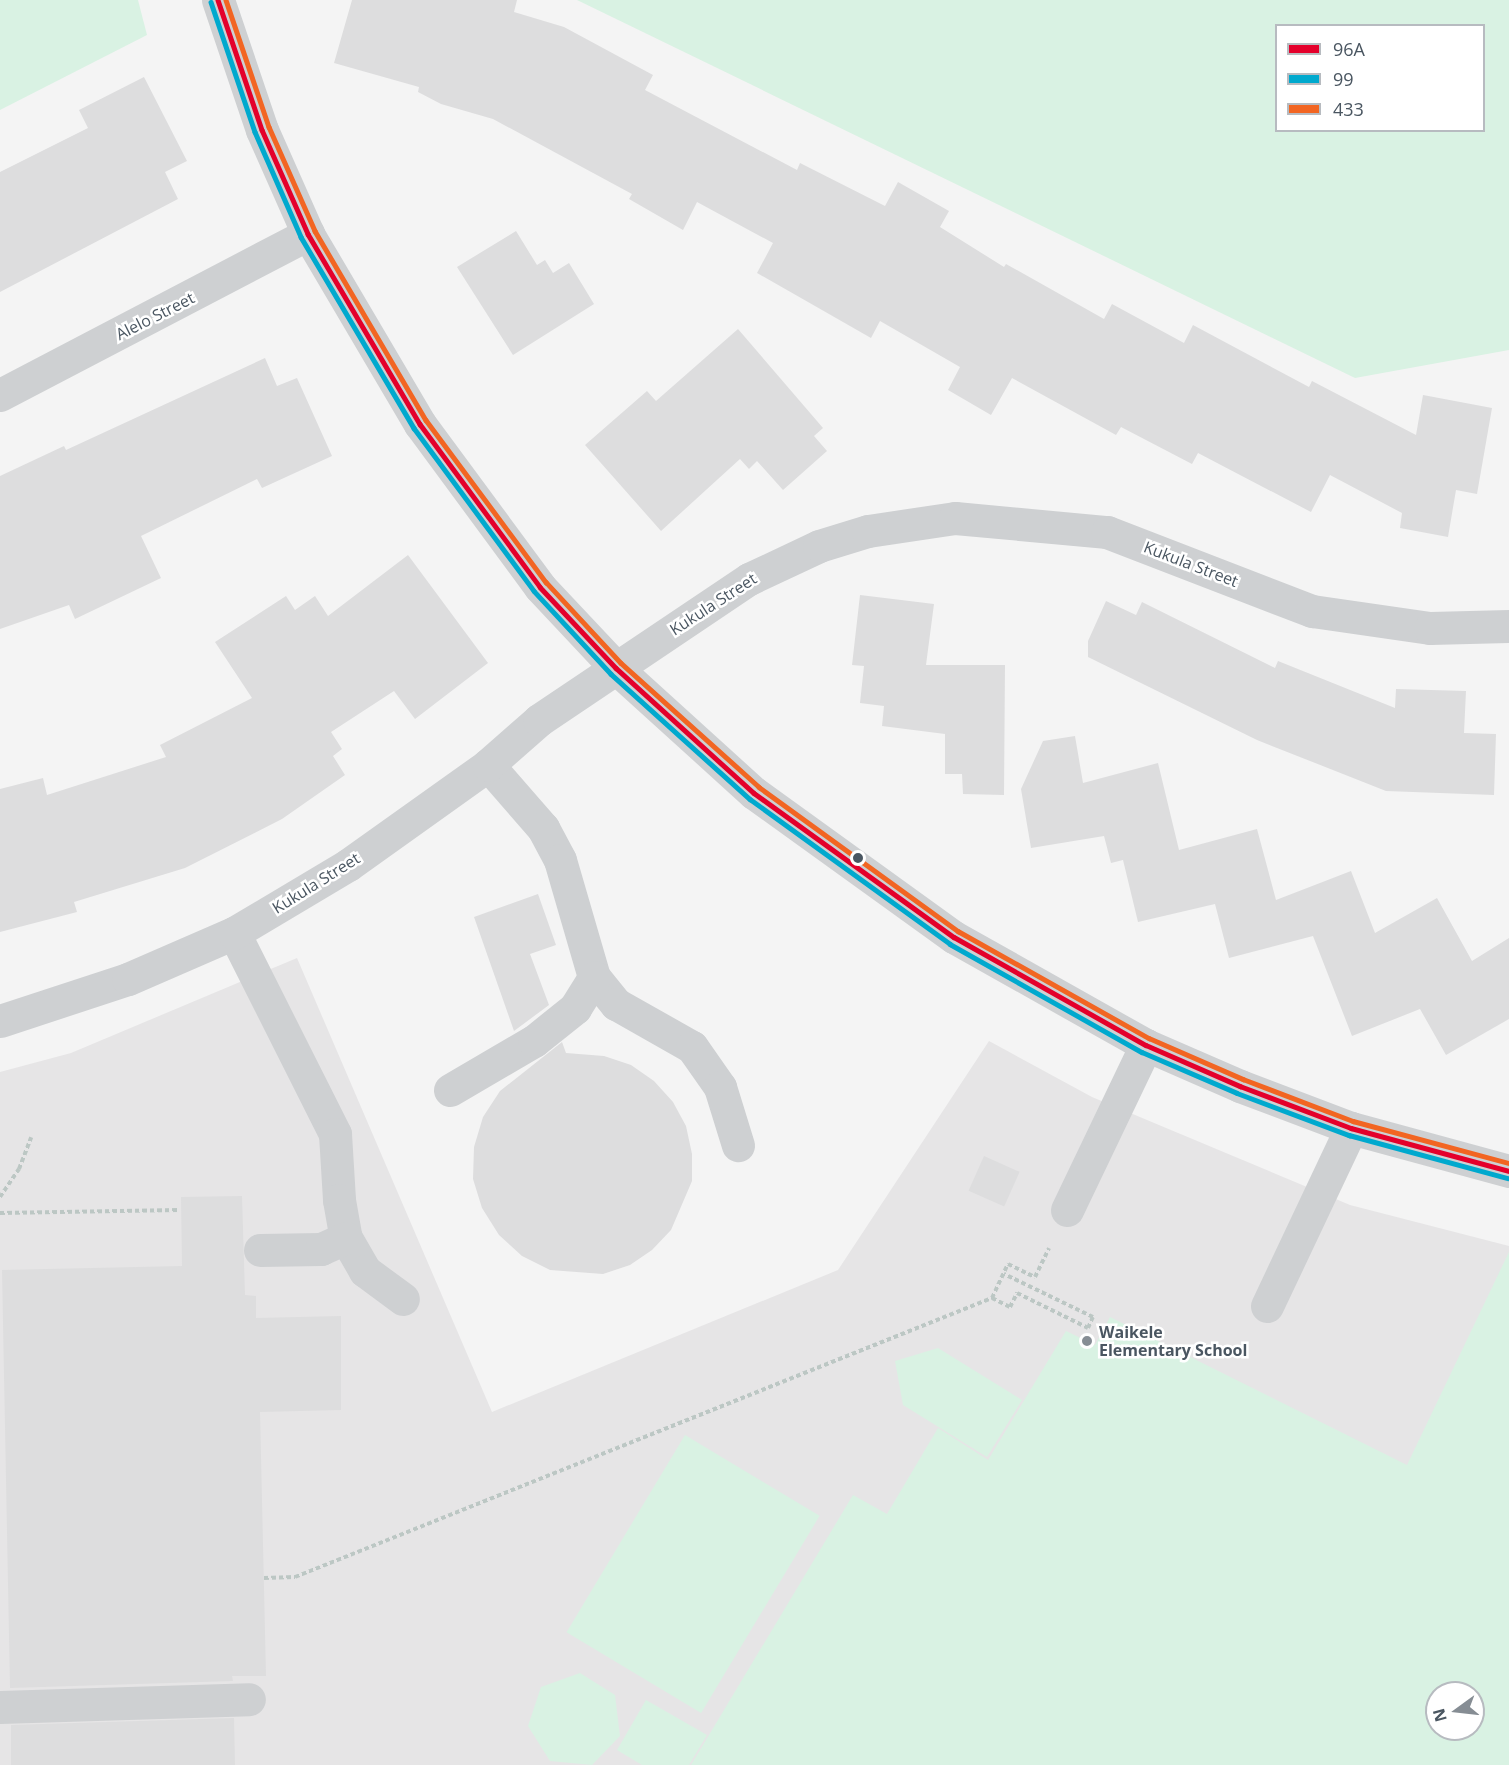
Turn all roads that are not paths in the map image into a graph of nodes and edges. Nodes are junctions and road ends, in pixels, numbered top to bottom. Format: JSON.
{"nodes":[{"id":1,"x":218,"y":0,"type":"edge"},
{"id":2,"x":308,"y":234,"type":"junction"},
{"id":3,"x":0,"y":395,"type":"edge"},
{"id":4,"x":1509,"y":626,"type":"edge"},
{"id":5,"x":616,"y":668,"type":"junction"},
{"id":6,"x":488,"y":765,"type":"junction"},
{"id":7,"x":234,"y":933,"type":"junction"},
{"id":8,"x":594,"y":977,"type":"junction"},
{"id":9,"x":0,"y":1021,"type":"edge"},
{"id":10,"x":1146,"y":1045,"type":"junction"},
{"id":11,"x":450,"y":1090,"type":"dead end"},
{"id":12,"x":1351,"y":1128,"type":"junction"},
{"id":13,"x":738,"y":1145,"type":"dead end"},
{"id":14,"x":1509,"y":1171,"type":"edge"},
{"id":15,"x":1067,"y":1210,"type":"road end"},
{"id":16,"x":346,"y":1238,"type":"junction"},
{"id":17,"x":260,"y":1250,"type":"dead end"},
{"id":18,"x":403,"y":1299,"type":"dead end"},
{"id":19,"x":1267,"y":1306,"type":"dead end"},
{"id":20,"x":249,"y":1699,"type":"dead end"},
{"id":21,"x":0,"y":1707,"type":"edge"}],
"edges":[{"from":1,"to":2,"type":"street"},
{"from":2,"to":3,"type":"street","name":"Alelo Street"},
{"from":2,"to":5,"type":"street"},
{"from":4,"to":5,"type":"street","name":"Kukula Street"},
{"from":5,"to":6,"type":"street","name":"Kukula Street"},
{"from":5,"to":10,"type":"street"},
{"from":6,"to":7,"type":"street","name":"Kukula Street"},
{"from":6,"to":8,"type":"street"},
{"from":7,"to":9,"type":"street","name":"Kukula Street"},
{"from":7,"to":16,"type":"street"},
{"from":8,"to":11,"type":"street"},
{"from":8,"to":13,"type":"street"},
{"from":10,"to":12,"type":"street"},
{"from":10,"to":15,"type":"street"},
{"from":12,"to":14,"type":"street"},
{"from":12,"to":19,"type":"street"},
{"from":16,"to":17,"type":"street"},
{"from":16,"to":18,"type":"street"},
{"from":20,"to":21,"type":"street"}]}
